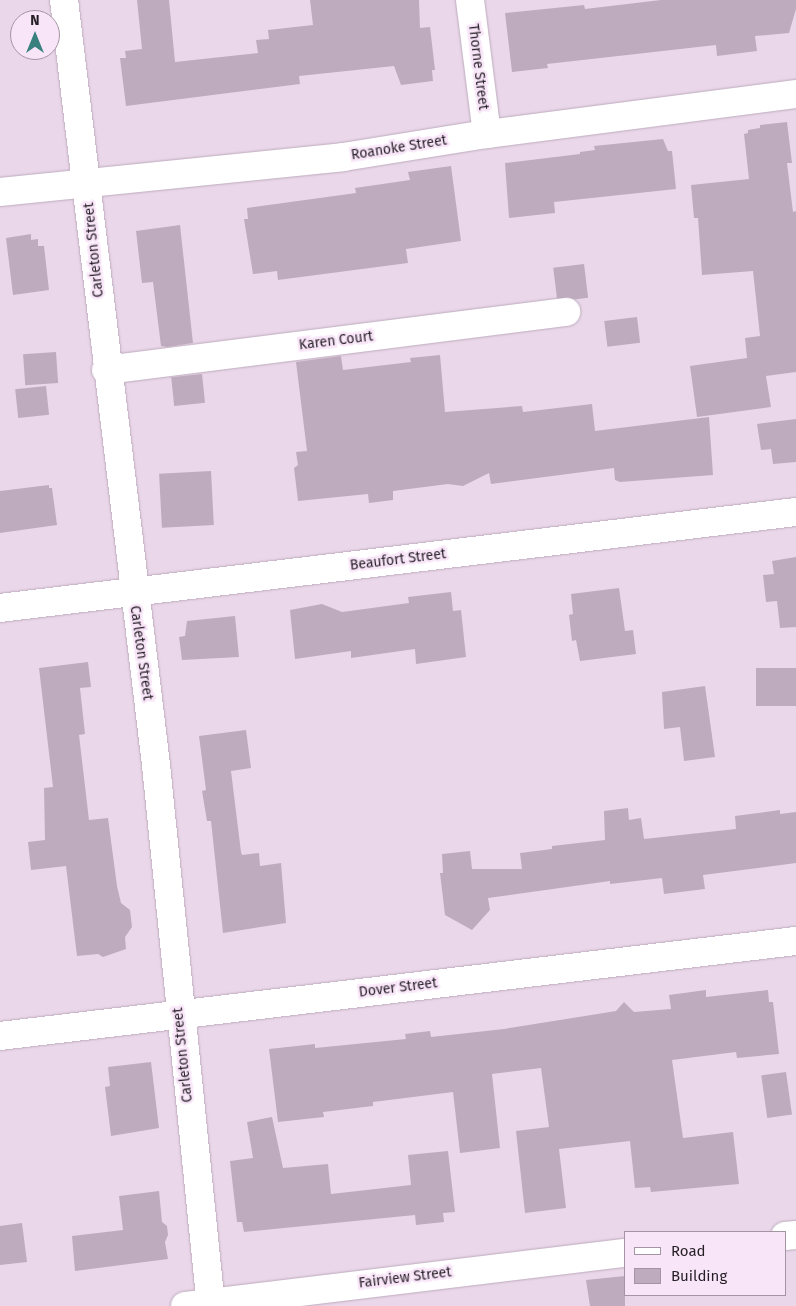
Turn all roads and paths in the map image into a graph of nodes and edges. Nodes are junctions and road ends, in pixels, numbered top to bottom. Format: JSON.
{"nodes":[{"id":1,"x":64,"y":0,"type":"edge"},
{"id":2,"x":470,"y":0,"type":"edge"},
{"id":3,"x":796,"y":94,"type":"edge"},
{"id":4,"x":487,"y":134,"type":"junction"},
{"id":5,"x":86,"y":182,"type":"junction"},
{"id":6,"x":0,"y":192,"type":"edge"},
{"id":7,"x":566,"y":312,"type":"dead end"},
{"id":8,"x":106,"y":370,"type":"junction"},
{"id":9,"x":796,"y":512,"type":"edge"},
{"id":10,"x":132,"y":592,"type":"junction"},
{"id":11,"x":0,"y":608,"type":"edge"},
{"id":12,"x":796,"y":940,"type":"edge"},
{"id":13,"x":179,"y":1013,"type":"junction"},
{"id":14,"x":0,"y":1036,"type":"edge"},
{"id":15,"x":624,"y":1253,"type":"edge"},
{"id":16,"x":202,"y":1305,"type":"edge"}],
"edges":[{"from":1,"to":5,"type":"street","name":"Carleton Street"},
{"from":2,"to":4,"type":"street","name":"Thorne Street"},
{"from":3,"to":4,"type":"street","name":"Roanoke Street"},
{"from":4,"to":5,"type":"street","name":"Roanoke Street"},
{"from":5,"to":6,"type":"street","name":"Roanoke Street"},
{"from":5,"to":8,"type":"street","name":"Carleton Street"},
{"from":7,"to":8,"type":"street","name":"Karen Court"},
{"from":8,"to":10,"type":"street","name":"Carleton Street"},
{"from":9,"to":10,"type":"street","name":"Beaufort Street"},
{"from":10,"to":11,"type":"street","name":"Beaufort Street"},
{"from":10,"to":13,"type":"street","name":"Carleton Street"},
{"from":12,"to":13,"type":"street","name":"Dover Street"},
{"from":13,"to":14,"type":"street","name":"Dover Street"},
{"from":13,"to":16,"type":"street","name":"Carleton Street"},
{"from":15,"to":16,"type":"street","name":"Fairview Street"}]}
